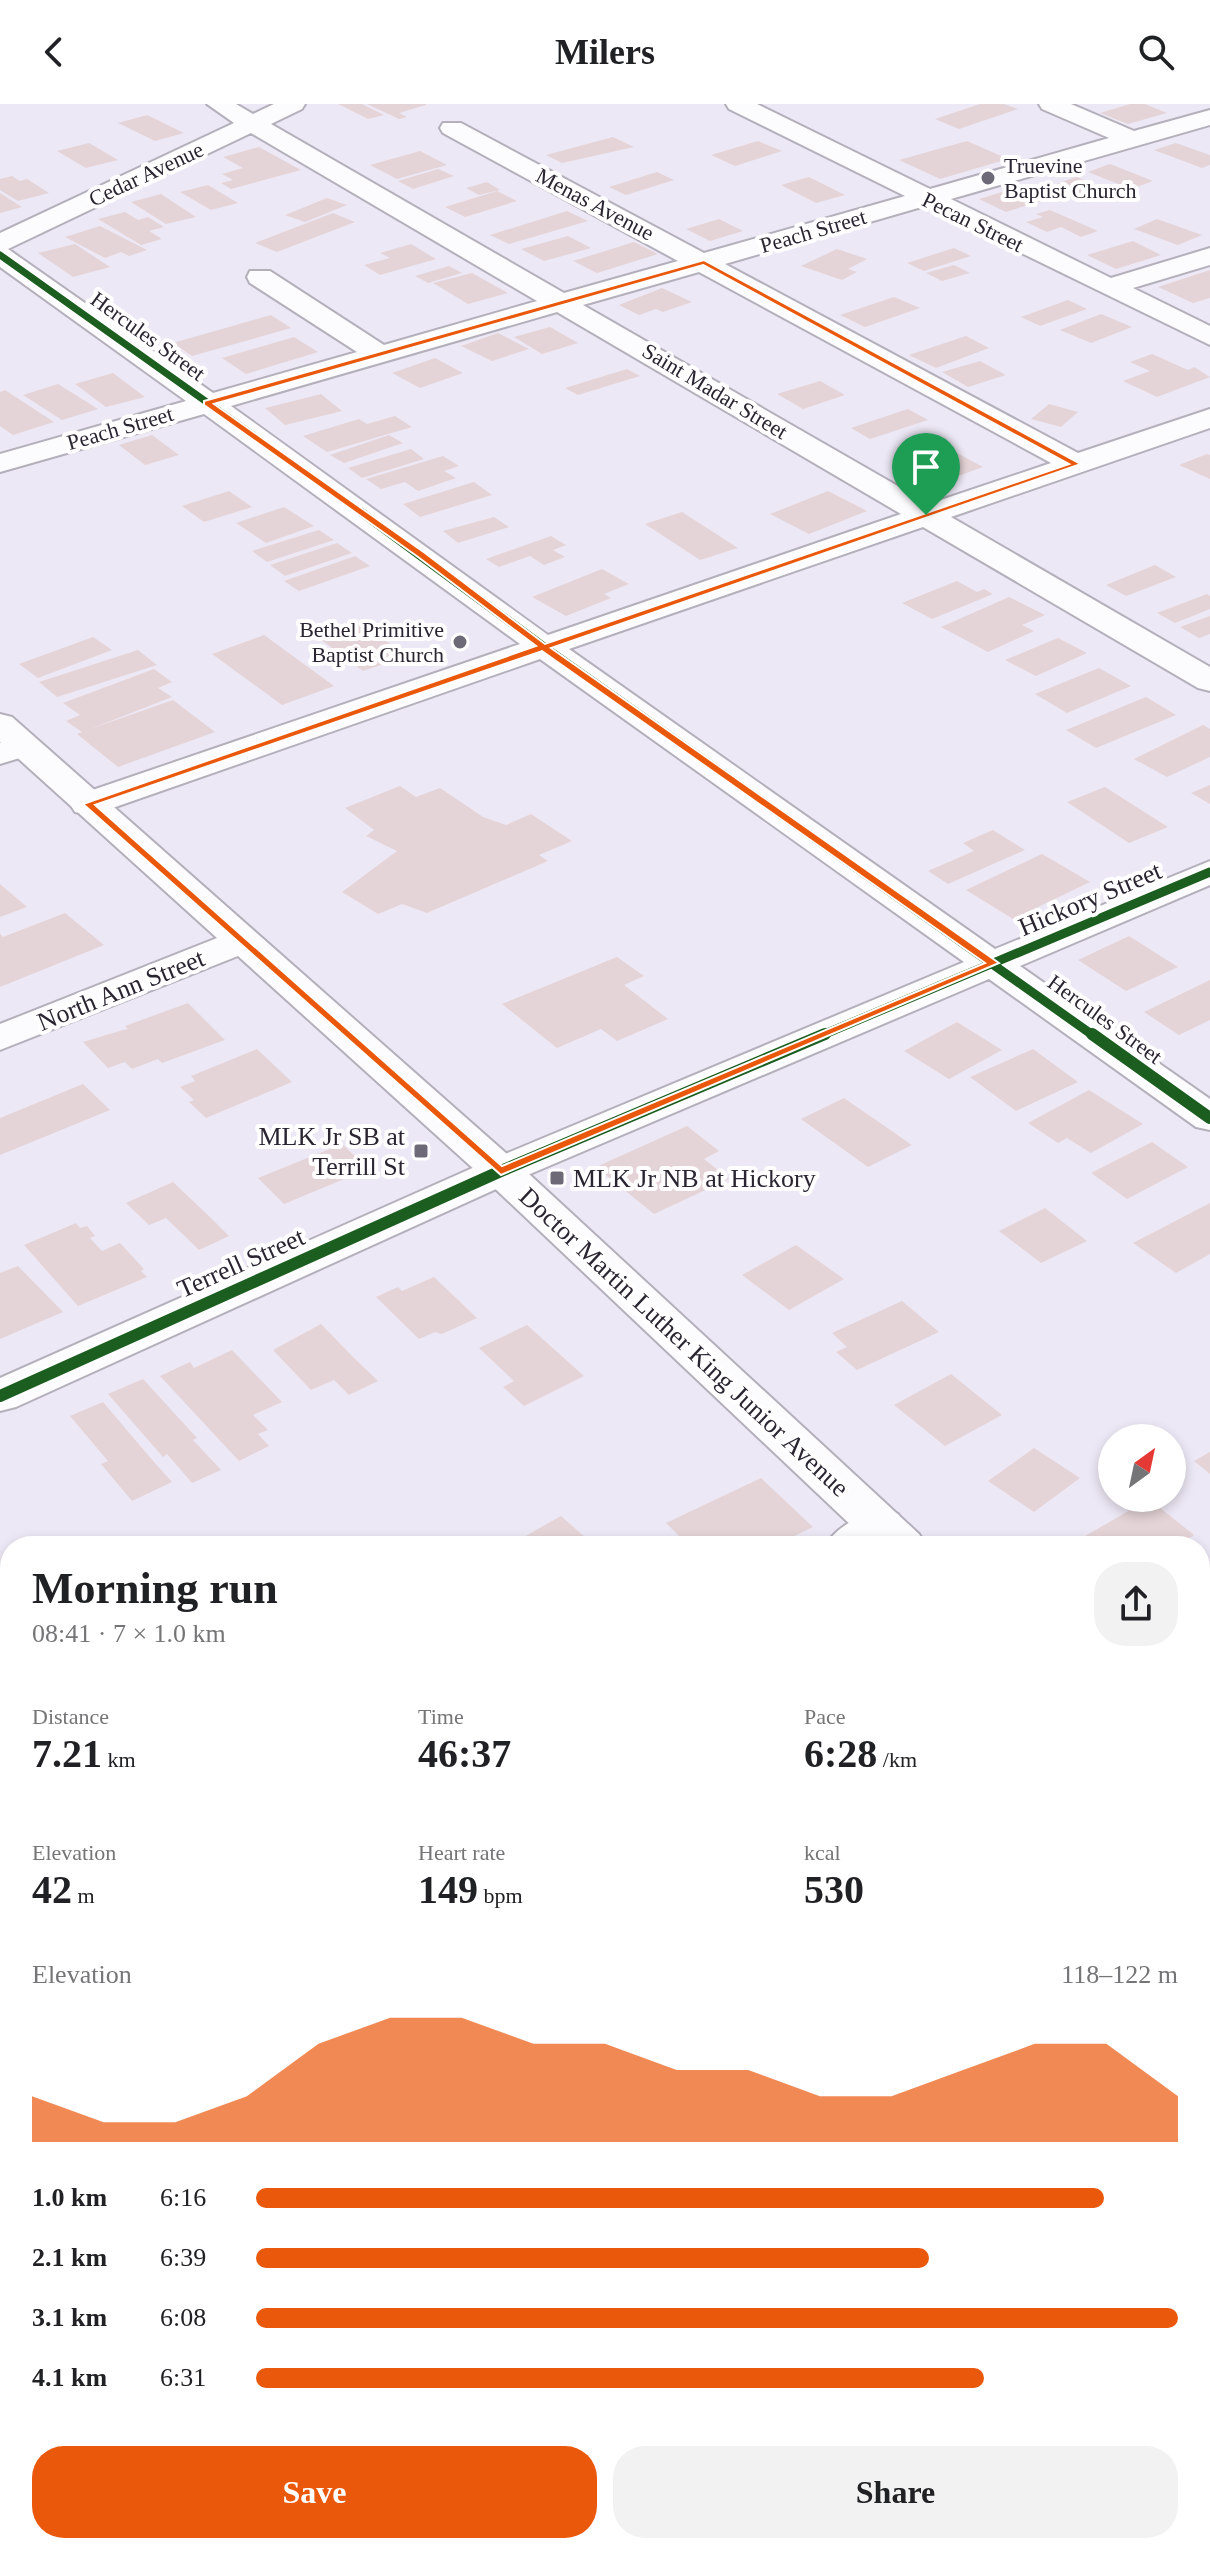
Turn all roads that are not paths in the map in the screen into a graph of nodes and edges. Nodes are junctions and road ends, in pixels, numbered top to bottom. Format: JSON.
{"nodes":[{"id":1,"x":219,"y":104,"type":"edge"},
{"id":2,"x":293,"y":104,"type":"edge"},
{"id":3,"x":738,"y":104,"type":"edge"},
{"id":4,"x":1051,"y":104,"type":"edge"},
{"id":5,"x":1210,"y":117,"type":"edge"},
{"id":6,"x":253,"y":123,"type":"junction"},
{"id":7,"x":452,"y":128,"type":"dead end"},
{"id":8,"x":1131,"y":139,"type":"junction"},
{"id":9,"x":926,"y":199,"type":"junction"},
{"id":10,"x":0,"y":243,"type":"edge"},
{"id":11,"x":0,"y":255,"type":"edge"},
{"id":12,"x":1210,"y":256,"type":"edge"},
{"id":13,"x":704,"y":262,"type":"junction"},
{"id":14,"x":260,"y":277,"type":"dead end"},
{"id":15,"x":1109,"y":287,"type":"junction"},
{"id":16,"x":564,"y":302,"type":"junction"},
{"id":17,"x":1210,"y":337,"type":"edge"},
{"id":18,"x":379,"y":354,"type":"junction"},
{"id":19,"x":207,"y":403,"type":"junction"},
{"id":20,"x":1210,"y":418,"type":"edge"},
{"id":21,"x":0,"y":463,"type":"edge"},
{"id":22,"x":1076,"y":464,"type":"junction"},
{"id":23,"x":926,"y":515,"type":"junction"},
{"id":24,"x":544,"y":647,"type":"junction"},
{"id":25,"x":1210,"y":681,"type":"edge"},
{"id":26,"x":8,"y":741,"type":"edge"},
{"id":27,"x":88,"y":804,"type":"junction"},
{"id":28,"x":1210,"y":872,"type":"edge"},
{"id":29,"x":242,"y":941,"type":"junction"},
{"id":30,"x":994,"y":963,"type":"junction"},
{"id":31,"x":0,"y":1038,"type":"edge"},
{"id":32,"x":1210,"y":1118,"type":"edge"},
{"id":33,"x":501,"y":1171,"type":"junction"},
{"id":34,"x":0,"y":1396,"type":"edge"},
{"id":35,"x":875,"y":1536,"type":"edge"}],
"edges":[{"from":1,"to":6,"type":"street","name":"Saint Madar Street"},
{"from":2,"to":6,"type":"street","name":"Cedar Avenue"},
{"from":3,"to":9,"type":"street","name":"Pecan Street"},
{"from":4,"to":8,"type":"street"},
{"from":5,"to":8,"type":"street","name":"Peach Street"},
{"from":6,"to":10,"type":"street","name":"Cedar Avenue"},
{"from":6,"to":16,"type":"street","name":"Saint Madar Street"},
{"from":7,"to":13,"type":"street","name":"Menas Avenue"},
{"from":8,"to":9,"type":"street","name":"Peach Street"},
{"from":9,"to":13,"type":"street","name":"Peach Street"},
{"from":9,"to":15,"type":"street","name":"Pecan Street"},
{"from":11,"to":19,"type":"street","name":"Hercules Street"},
{"from":12,"to":15,"type":"street"},
{"from":13,"to":16,"type":"street","name":"Peach Street"},
{"from":13,"to":22,"type":"street","name":"Menas Avenue"},
{"from":14,"to":18,"type":"street"},
{"from":15,"to":17,"type":"street","name":"Pecan Street"},
{"from":16,"to":18,"type":"street","name":"Peach Street"},
{"from":16,"to":23,"type":"street","name":"Saint Madar Street"},
{"from":18,"to":19,"type":"street","name":"Peach Street"},
{"from":19,"to":21,"type":"street","name":"Peach Street"},
{"from":19,"to":24,"type":"street","name":"Hercules Street"},
{"from":20,"to":22,"type":"street"},
{"from":22,"to":23,"type":"street"},
{"from":23,"to":24,"type":"street"},
{"from":23,"to":25,"type":"street","name":"Saint Madar Street"},
{"from":24,"to":27,"type":"street"},
{"from":24,"to":30,"type":"street","name":"Hercules Street"},
{"from":26,"to":27,"type":"street","name":"Doctor Martin Luther King Junior Avenue"},
{"from":27,"to":29,"type":"street","name":"Doctor Martin Luther King Junior Avenue"},
{"from":28,"to":30,"type":"street","name":"Hickory Street"},
{"from":29,"to":31,"type":"street","name":"North Ann Street"},
{"from":29,"to":33,"type":"street","name":"Doctor Martin Luther King Junior Avenue"},
{"from":30,"to":32,"type":"street","name":"Hercules Street"},
{"from":30,"to":33,"type":"street","name":"Hickory Street"},
{"from":33,"to":34,"type":"street","name":"Terrell Street"},
{"from":33,"to":35,"type":"street","name":"Doctor Martin Luther King Junior Avenue"}]}
